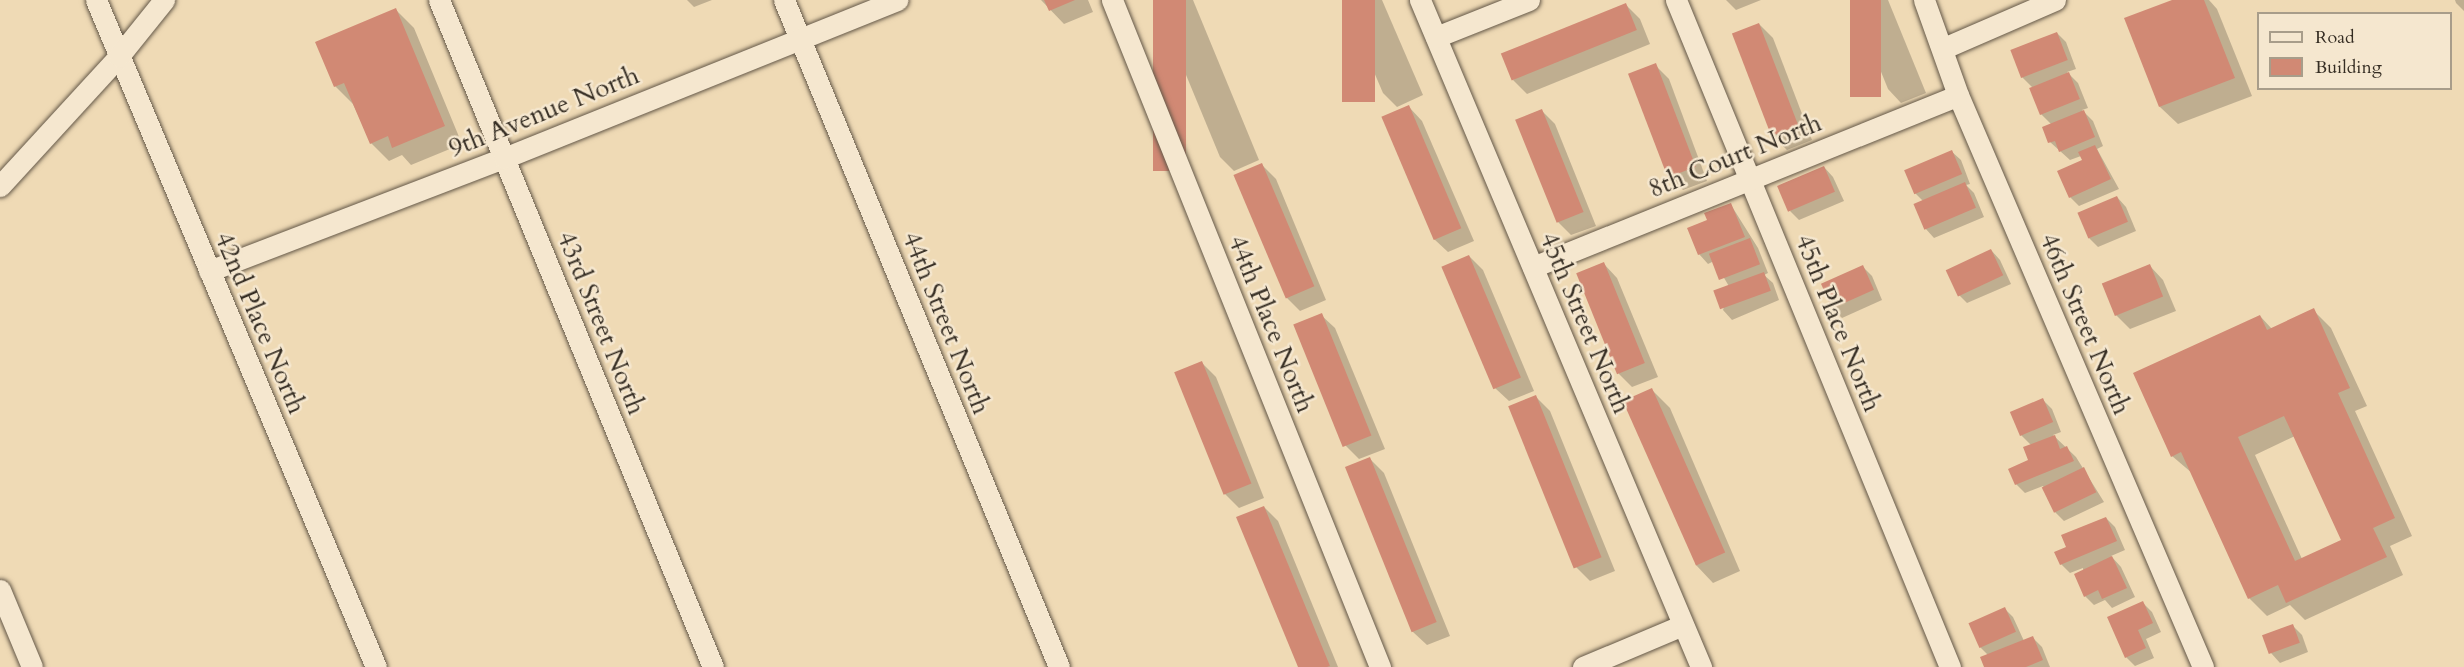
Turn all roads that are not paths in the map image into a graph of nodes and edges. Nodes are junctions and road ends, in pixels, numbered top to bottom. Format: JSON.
{"nodes":[{"id":1,"x":96,"y":0,"type":"edge"},
{"id":2,"x":164,"y":0,"type":"edge"},
{"id":3,"x":439,"y":0,"type":"edge"},
{"id":4,"x":784,"y":0,"type":"edge"},
{"id":5,"x":897,"y":0,"type":"edge"},
{"id":6,"x":1112,"y":0,"type":"edge"},
{"id":7,"x":1420,"y":0,"type":"edge"},
{"id":8,"x":1529,"y":0,"type":"edge"},
{"id":9,"x":1676,"y":0,"type":"edge"},
{"id":10,"x":1924,"y":0,"type":"edge"},
{"id":11,"x":2055,"y":0,"type":"edge"},
{"id":12,"x":1436,"y":37,"type":"junction"},
{"id":13,"x":800,"y":39,"type":"junction"},
{"id":14,"x":1944,"y":48,"type":"junction"},
{"id":15,"x":119,"y":56,"type":"junction"},
{"id":16,"x":1958,"y":95,"type":"junction"},
{"id":17,"x":504,"y":158,"type":"junction"},
{"id":18,"x":1750,"y":179,"type":"junction"},
{"id":19,"x":0,"y":186,"type":"edge"},
{"id":20,"x":1533,"y":267,"type":"junction"},
{"id":21,"x":209,"y":271,"type":"junction"},
{"id":22,"x":0,"y":590,"type":"edge"},
{"id":23,"x":1683,"y":625,"type":"junction"},
{"id":24,"x":32,"y":667,"type":"edge"},
{"id":25,"x":376,"y":667,"type":"edge"},
{"id":26,"x":713,"y":667,"type":"edge"},
{"id":27,"x":1059,"y":667,"type":"edge"},
{"id":28,"x":1380,"y":667,"type":"edge"},
{"id":29,"x":1582,"y":667,"type":"edge"},
{"id":30,"x":1701,"y":667,"type":"edge"},
{"id":31,"x":1950,"y":667,"type":"edge"},
{"id":32,"x":2203,"y":667,"type":"edge"}],
"edges":[{"from":1,"to":15,"type":"street","name":"42nd Place North"},
{"from":2,"to":15,"type":"street"},
{"from":3,"to":17,"type":"street","name":"43rd Street North"},
{"from":4,"to":13,"type":"street","name":"44th Street North"},
{"from":5,"to":13,"type":"street","name":"9th Avenue North"},
{"from":6,"to":28,"type":"street","name":"44th Place North"},
{"from":7,"to":12,"type":"street","name":"45th Street North"},
{"from":8,"to":12,"type":"street"},
{"from":9,"to":18,"type":"street","name":"45th Place North"},
{"from":10,"to":14,"type":"street","name":"46th Street North"},
{"from":11,"to":14,"type":"street"},
{"from":12,"to":20,"type":"street","name":"45th Street North"},
{"from":13,"to":17,"type":"street","name":"9th Avenue North"},
{"from":13,"to":27,"type":"street","name":"44th Street North"},
{"from":14,"to":16,"type":"street","name":"46th Street North"},
{"from":15,"to":19,"type":"street"},
{"from":15,"to":21,"type":"street","name":"42nd Place North"},
{"from":16,"to":18,"type":"street","name":"8th Court North"},
{"from":16,"to":32,"type":"street","name":"46th Street North"},
{"from":17,"to":21,"type":"street","name":"9th Avenue North"},
{"from":17,"to":26,"type":"street","name":"43rd Street North"},
{"from":18,"to":20,"type":"street","name":"8th Court North"},
{"from":18,"to":31,"type":"street","name":"45th Place North"},
{"from":20,"to":23,"type":"street","name":"45th Street North"},
{"from":21,"to":25,"type":"street","name":"42nd Place North"},
{"from":22,"to":24,"type":"street"},
{"from":23,"to":29,"type":"street"},
{"from":23,"to":30,"type":"street","name":"45th Street North"}]}
